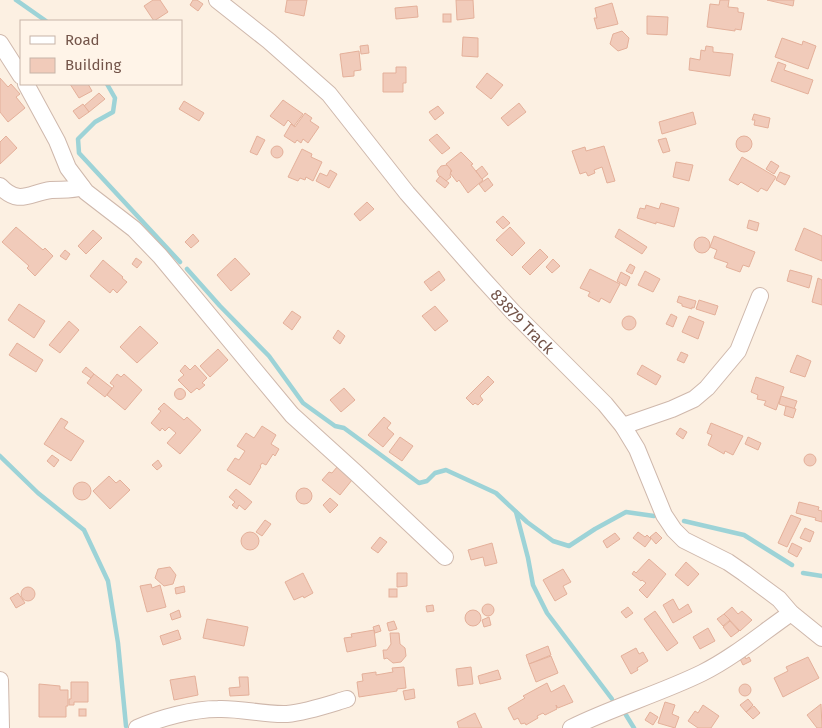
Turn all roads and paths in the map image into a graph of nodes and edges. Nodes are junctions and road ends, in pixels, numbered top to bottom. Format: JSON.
{"nodes":[{"id":1,"x":217,"y":0,"type":"edge"},
{"id":2,"x":0,"y":43,"type":"edge"},
{"id":3,"x":20,"y":74,"type":"edge"},
{"id":4,"x":27,"y":85,"type":"edge"},
{"id":5,"x":0,"y":186,"type":"edge"},
{"id":6,"x":82,"y":187,"type":"junction"},
{"id":7,"x":760,"y":296,"type":"dead end"},
{"id":8,"x":623,"y":426,"type":"junction"},
{"id":9,"x":445,"y":557,"type":"dead end"},
{"id":10,"x":791,"y":613,"type":"junction"},
{"id":11,"x":822,"y":638,"type":"edge"},
{"id":12,"x":0,"y":680,"type":"edge"},
{"id":13,"x":347,"y":700,"type":"dead end"},
{"id":14,"x":2,"y":728,"type":"edge"},
{"id":15,"x":137,"y":728,"type":"edge"},
{"id":16,"x":571,"y":728,"type":"edge"}],
"edges":[{"from":1,"to":8,"type":"street","name":"83879 Track"},
{"from":2,"to":3,"type":"street"},
{"from":4,"to":6,"type":"street"},
{"from":5,"to":6,"type":"street"},
{"from":6,"to":9,"type":"street"},
{"from":7,"to":8,"type":"street"},
{"from":8,"to":10,"type":"street","name":"83879 Track"},
{"from":10,"to":11,"type":"street","name":"83879 Track"},
{"from":10,"to":16,"type":"street"},
{"from":12,"to":14,"type":"street"},
{"from":13,"to":15,"type":"street"}]}
